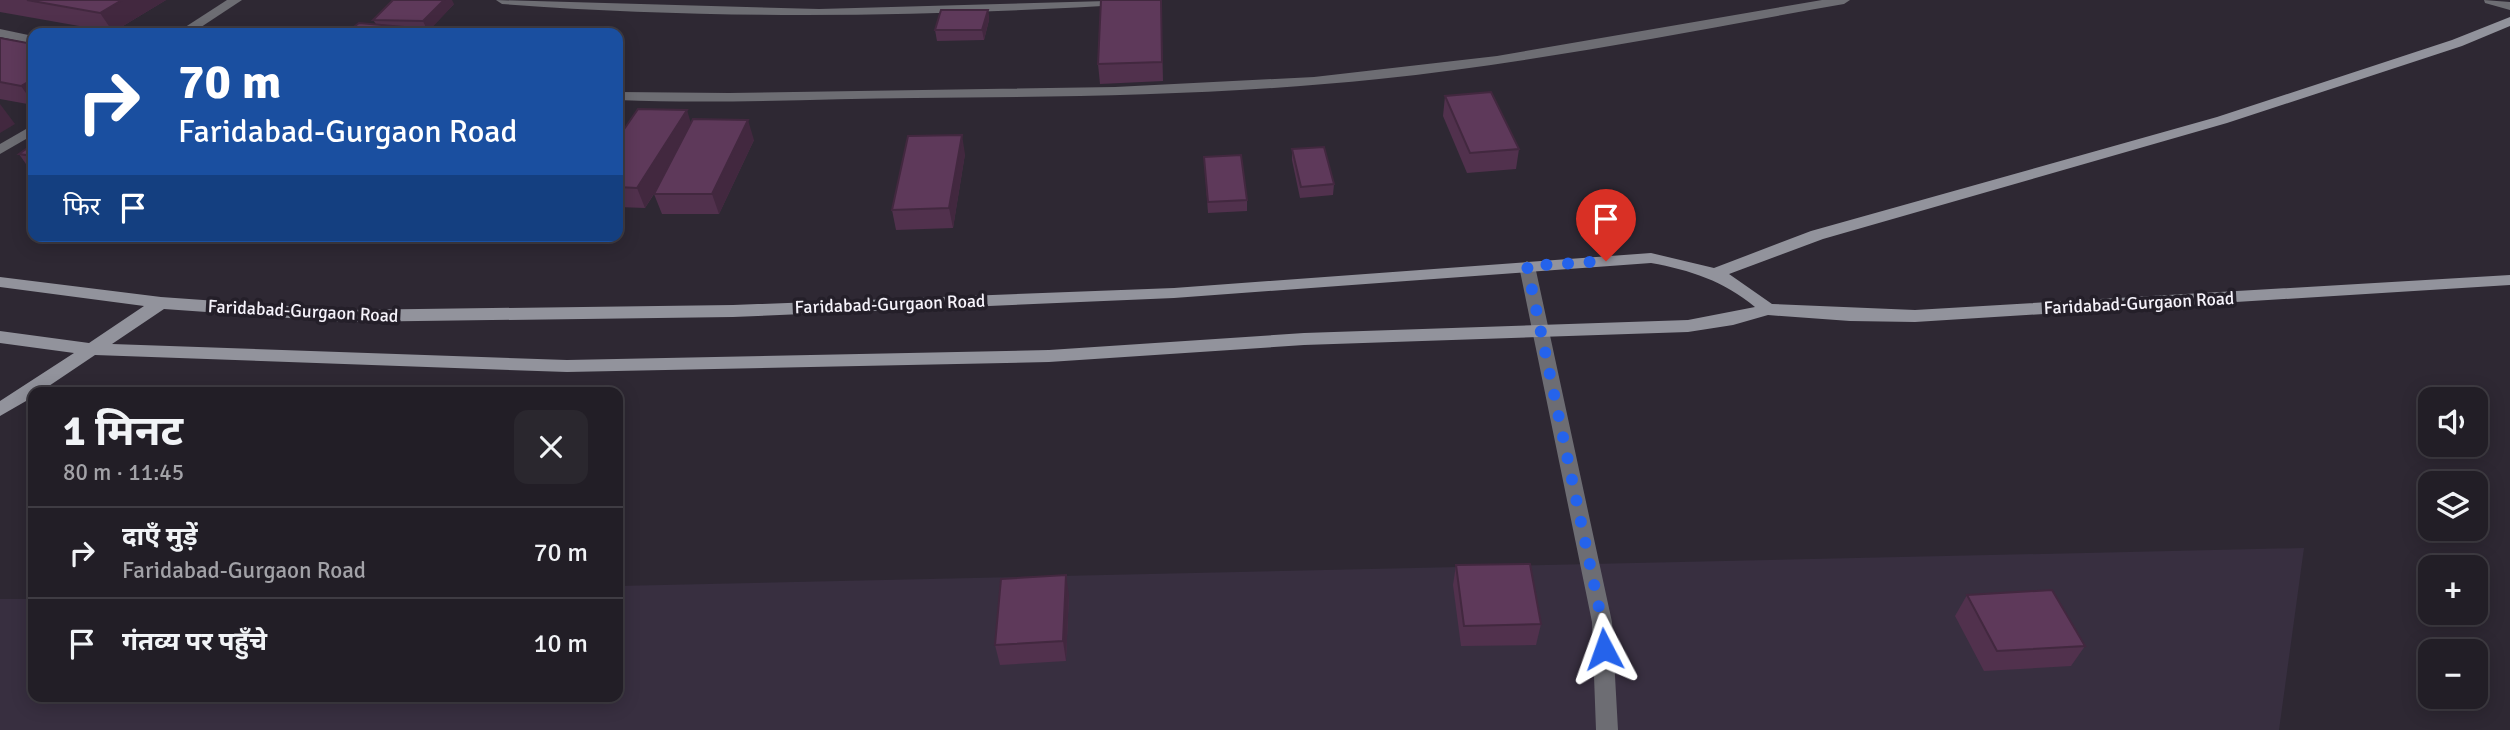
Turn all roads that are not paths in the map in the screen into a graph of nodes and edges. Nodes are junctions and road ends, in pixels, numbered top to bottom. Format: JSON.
{"nodes":[{"id":1,"x":236,"y":0,"type":"edge"},
{"id":2,"x":502,"y":0,"type":"edge"},
{"id":3,"x":1137,"y":0,"type":"edge"},
{"id":4,"x":1843,"y":0,"type":"edge"},
{"id":5,"x":2490,"y":0,"type":"edge"},
{"id":6,"x":2510,"y":6,"type":"edge"},
{"id":7,"x":2510,"y":21,"type":"edge"},
{"id":8,"x":191,"y":28,"type":"edge"},
{"id":9,"x":0,"y":33,"type":"edge"},
{"id":10,"x":28,"y":39,"type":"edge"},
{"id":11,"x":623,"y":96,"type":"edge"},
{"id":12,"x":28,"y":132,"type":"edge"},
{"id":13,"x":0,"y":150,"type":"edge"},
{"id":14,"x":1527,"y":266,"type":"junction"},
{"id":15,"x":1716,"y":273,"type":"junction"},
{"id":16,"x":2510,"y":280,"type":"edge"},
{"id":17,"x":0,"y":282,"type":"edge"},
{"id":18,"x":161,"y":303,"type":"junction"},
{"id":19,"x":1768,"y":309,"type":"junction"},
{"id":20,"x":1541,"y":330,"type":"junction"},
{"id":21,"x":0,"y":337,"type":"edge"},
{"id":22,"x":91,"y":349,"type":"junction"},
{"id":23,"x":34,"y":387,"type":"edge"},
{"id":24,"x":28,"y":391,"type":"edge"},
{"id":25,"x":0,"y":410,"type":"edge"},
{"id":26,"x":1607,"y":730,"type":"edge"}],
"edges":[{"from":1,"to":8,"type":"street"},
{"from":2,"to":3,"type":"street"},
{"from":4,"to":11,"type":"street"},
{"from":5,"to":6,"type":"street"},
{"from":7,"to":15,"type":"main road"},
{"from":9,"to":10,"type":"street"},
{"from":12,"to":13,"type":"street"},
{"from":14,"to":15,"type":"main road","name":"Faridabad-Gurgaon Road"},
{"from":14,"to":18,"type":"main road","name":"Faridabad-Gurgaon Road"},
{"from":14,"to":20,"type":"street"},
{"from":15,"to":19,"type":"main road","name":"Faridabad-Gurgaon Road"},
{"from":16,"to":19,"type":"main road","name":"Faridabad-Gurgaon Road"},
{"from":17,"to":18,"type":"main road","name":"Faridabad-Gurgaon Road"},
{"from":18,"to":22,"type":"main road"},
{"from":19,"to":20,"type":"main road","name":"Faridabad-Gurgaon Road"},
{"from":20,"to":22,"type":"main road","name":"Faridabad-Gurgaon Road"},
{"from":20,"to":26,"type":"street"},
{"from":21,"to":22,"type":"main road","name":"Faridabad-Gurgaon Road"},
{"from":22,"to":23,"type":"main road"},
{"from":24,"to":25,"type":"main road"}]}
